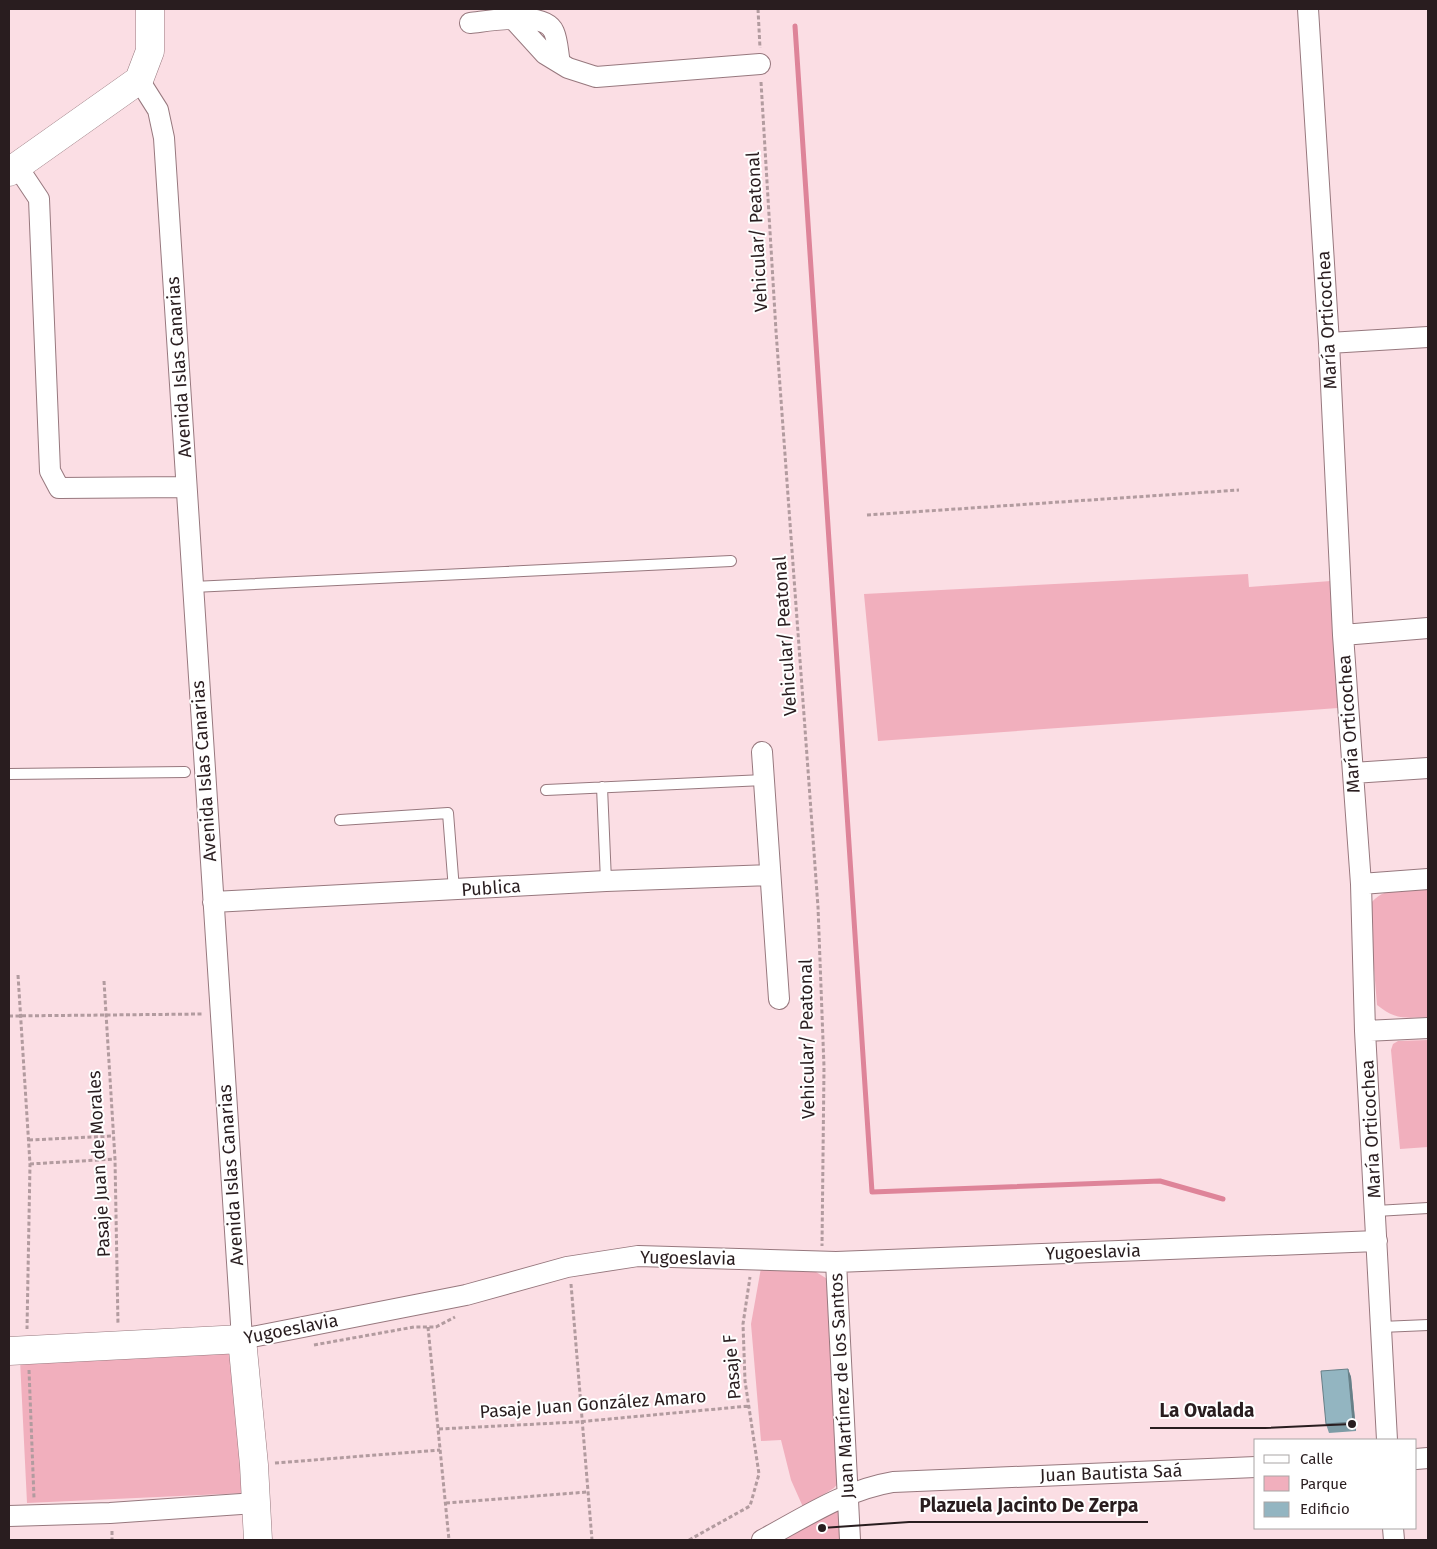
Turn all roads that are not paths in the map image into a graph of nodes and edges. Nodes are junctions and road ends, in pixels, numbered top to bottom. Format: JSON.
{"nodes":[{"id":1,"x":150,"y":9,"type":"edge"},
{"id":2,"x":1308,"y":9,"type":"edge"},
{"id":3,"x":470,"y":23,"type":"dead end"},
{"id":4,"x":760,"y":64,"type":"road end"},
{"id":5,"x":139,"y":80,"type":"junction"},
{"id":6,"x":13,"y":169,"type":"edge"},
{"id":7,"x":1428,"y":337,"type":"edge"},
{"id":8,"x":1329,"y":343,"type":"junction"},
{"id":9,"x":186,"y":487,"type":"junction"},
{"id":10,"x":731,"y":561,"type":"dead end"},
{"id":11,"x":193,"y":587,"type":"junction"},
{"id":12,"x":1428,"y":628,"type":"edge"},
{"id":13,"x":1344,"y":635,"type":"junction"},
{"id":14,"x":762,"y":752,"type":"dead end"},
{"id":15,"x":1428,"y":768,"type":"edge"},
{"id":16,"x":184,"y":772,"type":"dead end"},
{"id":17,"x":1352,"y":773,"type":"junction"},
{"id":18,"x":9,"y":774,"type":"edge"},
{"id":19,"x":764,"y":780,"type":"junction"},
{"id":20,"x":602,"y":787,"type":"junction"},
{"id":21,"x":546,"y":790,"type":"dead end"},
{"id":22,"x":340,"y":820,"type":"dead end"},
{"id":23,"x":770,"y":875,"type":"junction"},
{"id":24,"x":1428,"y":879,"type":"edge"},
{"id":25,"x":606,"y":880,"type":"junction"},
{"id":26,"x":1361,"y":884,"type":"junction"},
{"id":27,"x":454,"y":890,"type":"junction"},
{"id":28,"x":213,"y":902,"type":"junction"},
{"id":29,"x":778,"y":999,"type":"dead end"},
{"id":30,"x":1428,"y":1028,"type":"edge"},
{"id":31,"x":1366,"y":1031,"type":"junction"},
{"id":32,"x":1428,"y":1208,"type":"edge"},
{"id":33,"x":1376,"y":1211,"type":"junction"},
{"id":34,"x":1377,"y":1241,"type":"junction"},
{"id":35,"x":829,"y":1262,"type":"junction"},
{"id":36,"x":1428,"y":1325,"type":"edge"},
{"id":37,"x":1381,"y":1327,"type":"junction"},
{"id":38,"x":242,"y":1339,"type":"junction"},
{"id":39,"x":18,"y":1350,"type":"edge"},
{"id":40,"x":1387,"y":1439,"type":"edge"},
{"id":41,"x":1254,"y":1467,"type":"edge"},
{"id":42,"x":848,"y":1494,"type":"junction"},
{"id":43,"x":256,"y":1503,"type":"junction"},
{"id":44,"x":9,"y":1516,"type":"edge"},
{"id":45,"x":258,"y":1540,"type":"edge"},
{"id":46,"x":762,"y":1540,"type":"edge"},
{"id":47,"x":850,"y":1540,"type":"edge"}],
"edges":[{"from":1,"to":5,"type":"street"},
{"from":2,"to":8,"type":"street","name":"María Orticochea"},
{"from":3,"to":4,"type":"street"},
{"from":5,"to":6,"type":"street"},
{"from":5,"to":9,"type":"street","name":"Avenida Islas Canarias"},
{"from":6,"to":9,"type":"street"},
{"from":7,"to":8,"type":"street"},
{"from":8,"to":13,"type":"street","name":"María Orticochea"},
{"from":9,"to":11,"type":"street","name":"Avenida Islas Canarias"},
{"from":10,"to":11,"type":"lane"},
{"from":11,"to":28,"type":"street","name":"Avenida Islas Canarias"},
{"from":12,"to":13,"type":"street"},
{"from":13,"to":17,"type":"street","name":"María Orticochea"},
{"from":14,"to":19,"type":"street"},
{"from":15,"to":17,"type":"street"},
{"from":16,"to":18,"type":"lane"},
{"from":17,"to":26,"type":"street","name":"María Orticochea"},
{"from":19,"to":20,"type":"lane"},
{"from":19,"to":23,"type":"street"},
{"from":20,"to":21,"type":"lane"},
{"from":20,"to":25,"type":"lane"},
{"from":22,"to":27,"type":"lane"},
{"from":23,"to":25,"type":"street","name":"Publica"},
{"from":23,"to":29,"type":"street"},
{"from":24,"to":26,"type":"street"},
{"from":25,"to":27,"type":"street","name":"Publica"},
{"from":26,"to":31,"type":"street","name":"María Orticochea"},
{"from":27,"to":28,"type":"street","name":"Publica"},
{"from":28,"to":38,"type":"street","name":"Avenida Islas Canarias"},
{"from":30,"to":31,"type":"street"},
{"from":31,"to":33,"type":"street","name":"María Orticochea"},
{"from":32,"to":33,"type":"lane"},
{"from":33,"to":34,"type":"street","name":"María Orticochea"},
{"from":34,"to":35,"type":"street","name":"Yugoeslavia"},
{"from":34,"to":37,"type":"street","name":"María Orticochea"},
{"from":35,"to":38,"type":"street","name":"Yugoeslavia"},
{"from":35,"to":42,"type":"street","name":"Juan Martínez de los Santos"},
{"from":36,"to":37,"type":"lane"},
{"from":37,"to":40,"type":"street","name":"María Orticochea"},
{"from":38,"to":39,"type":"street","name":"Yugoeslavia"},
{"from":38,"to":43,"type":"street","name":"Avenida Islas Canarias"},
{"from":41,"to":42,"type":"street","name":"Juan Bautista Saá"},
{"from":42,"to":46,"type":"street","name":"Juan Bautista Saá"},
{"from":42,"to":47,"type":"street","name":"Juan Martínez de los Santos"},
{"from":43,"to":44,"type":"street"},
{"from":43,"to":45,"type":"street","name":"Avenida Islas Canarias"}]}
